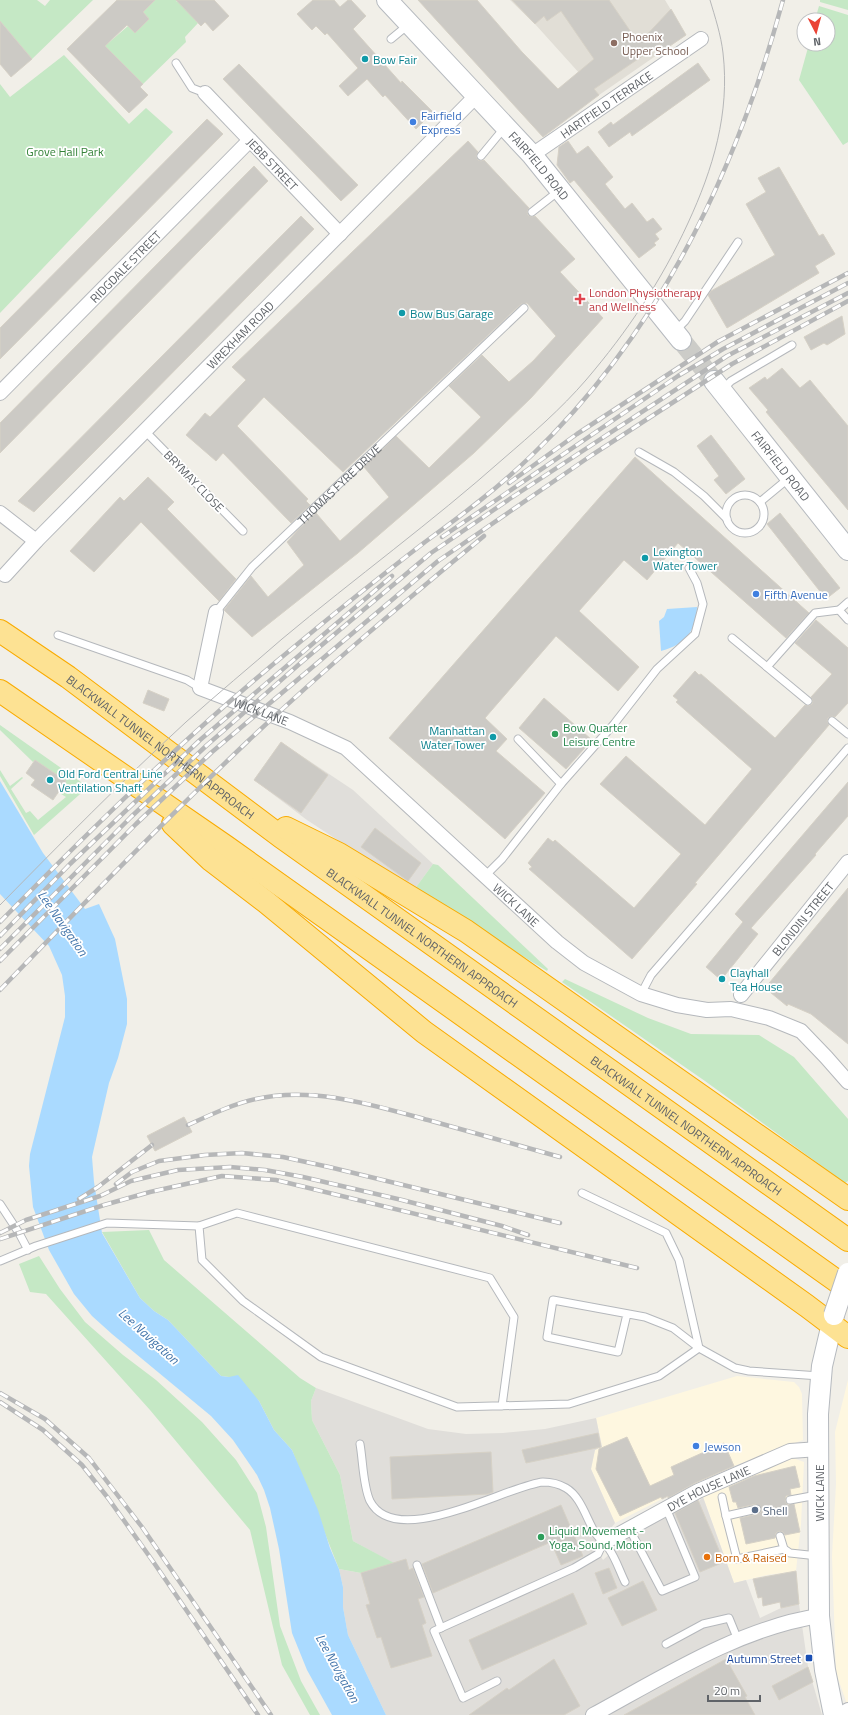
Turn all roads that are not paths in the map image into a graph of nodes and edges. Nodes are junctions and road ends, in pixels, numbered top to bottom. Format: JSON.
{"nodes":[{"id":1,"x":387,"y":0,"type":"edge"},
{"id":2,"x":409,"y":24,"type":"junction"},
{"id":3,"x":391,"y":39,"type":"dead end"},
{"id":4,"x":701,"y":39,"type":"dead end"},
{"id":5,"x":176,"y":63,"type":"dead end"},
{"id":6,"x":205,"y":93,"type":"joint"},
{"id":7,"x":476,"y":96,"type":"junction"},
{"id":8,"x":505,"y":127,"type":"junction"},
{"id":9,"x":250,"y":140,"type":"junction"},
{"id":10,"x":532,"y":155,"type":"junction"},
{"id":11,"x":481,"y":156,"type":"dead end"},
{"id":12,"x":560,"y":190,"type":"junction"},
{"id":13,"x":532,"y":212,"type":"dead end"},
{"id":14,"x":340,"y":234,"type":"junction"},
{"id":15,"x":738,"y":242,"type":"dead end"},
{"id":16,"x":524,"y":308,"type":"dead end"},
{"id":17,"x":678,"y":336,"type":"joint"},
{"id":18,"x":792,"y":344,"type":"dead end"},
{"id":19,"x":718,"y":386,"type":"joint"},
{"id":20,"x":0,"y":393,"type":"edge"},
{"id":21,"x":145,"y":431,"type":"junction"},
{"id":22,"x":639,"y":452,"type":"dead end"},
{"id":23,"x":791,"y":477,"type":"junction"},
{"id":24,"x":760,"y":502,"type":"junction"},
{"id":25,"x":0,"y":513,"type":"edge"},
{"id":26,"x":727,"y":519,"type":"junction"},
{"id":27,"x":243,"y":531,"type":"dead end"},
{"id":28,"x":36,"y":541,"type":"junction"},
{"id":29,"x":848,"y":550,"type":"edge"},
{"id":30,"x":689,"y":568,"type":"dead end"},
{"id":31,"x":5,"y":575,"type":"dead end"},
{"id":32,"x":848,"y":602,"type":"edge"},
{"id":33,"x":838,"y":610,"type":"junction"},
{"id":34,"x":216,"y":612,"type":"joint"},
{"id":35,"x":848,"y":620,"type":"edge"},
{"id":36,"x":3,"y":632,"type":"edge"},
{"id":37,"x":58,"y":634,"type":"dead end"},
{"id":38,"x":732,"y":638,"type":"dead end"},
{"id":39,"x":767,"y":667,"type":"junction"},
{"id":40,"x":200,"y":688,"type":"junction"},
{"id":41,"x":0,"y":691,"type":"edge"},
{"id":42,"x":808,"y":701,"type":"dead end"},
{"id":43,"x":832,"y":721,"type":"dead end"},
{"id":44,"x":848,"y":734,"type":"edge"},
{"id":45,"x":518,"y":739,"type":"dead end"},
{"id":46,"x":848,"y":748,"type":"edge"},
{"id":47,"x":121,"y":775,"type":"junction"},
{"id":48,"x":561,"y":784,"type":"junction"},
{"id":49,"x":234,"y":803,"type":"junction"},
{"id":50,"x":848,"y":862,"type":"edge"},
{"id":51,"x":486,"y":876,"type":"junction"},
{"id":52,"x":641,"y":994,"type":"junction"},
{"id":53,"x":741,"y":995,"type":"dead end"},
{"id":54,"x":848,"y":1082,"type":"edge"},
{"id":55,"x":582,"y":1193,"type":"dead end"},
{"id":56,"x":848,"y":1199,"type":"edge"},
{"id":57,"x":0,"y":1204,"type":"edge"},
{"id":58,"x":199,"y":1226,"type":"junction"},
{"id":59,"x":848,"y":1240,"type":"edge"},
{"id":60,"x":28,"y":1250,"type":"junction"},
{"id":61,"x":0,"y":1261,"type":"edge"},
{"id":62,"x":848,"y":1273,"type":"edge"},
{"id":63,"x":848,"y":1289,"type":"edge"},
{"id":64,"x":627,"y":1314,"type":"junction"},
{"id":65,"x":838,"y":1326,"type":"edge"},
{"id":66,"x":699,"y":1348,"type":"junction"},
{"id":67,"x":820,"y":1376,"type":"junction"},
{"id":68,"x":502,"y":1406,"type":"junction"},
{"id":69,"x":360,"y":1444,"type":"dead end"},
{"id":70,"x":819,"y":1449,"type":"junction"},
{"id":71,"x":819,"y":1495,"type":"junction"},
{"id":72,"x":722,"y":1497,"type":"dead end"},
{"id":73,"x":790,"y":1500,"type":"dead end"},
{"id":74,"x":666,"y":1508,"type":"junction"},
{"id":75,"x":757,"y":1509,"type":"dead end"},
{"id":76,"x":726,"y":1516,"type":"junction"},
{"id":77,"x":628,"y":1528,"type":"junction"},
{"id":78,"x":780,"y":1536,"type":"dead end"},
{"id":79,"x":603,"y":1543,"type":"junction"},
{"id":80,"x":784,"y":1549,"type":"junction"},
{"id":81,"x":818,"y":1556,"type":"junction"},
{"id":82,"x":417,"y":1565,"type":"dead end"},
{"id":83,"x":625,"y":1582,"type":"dead end"},
{"id":84,"x":819,"y":1616,"type":"junction"},
{"id":85,"x":441,"y":1628,"type":"junction"},
{"id":86,"x":738,"y":1640,"type":"junction"},
{"id":87,"x":666,"y":1644,"type":"dead end"},
{"id":88,"x":497,"y":1682,"type":"dead end"},
{"id":89,"x":848,"y":1710,"type":"edge"},
{"id":90,"x":593,"y":1715,"type":"edge"},
{"id":91,"x":834,"y":1715,"type":"edge"},
{"id":92,"x":839,"y":1715,"type":"edge"}],
"edges":[{"from":1,"to":2,"type":"main road","name":"FAIRFIELD ROAD"},
{"from":2,"to":3,"type":"lane"},
{"from":2,"to":7,"type":"main road","name":"FAIRFIELD ROAD"},
{"from":4,"to":10,"type":"street","name":"HARTFIELD TERRACE"},
{"from":5,"to":6,"type":"lane"},
{"from":6,"to":9,"type":"street","name":"JEBB STREET"},
{"from":7,"to":8,"type":"main road","name":"FAIRFIELD ROAD"},
{"from":7,"to":14,"type":"street","name":"WREXHAM ROAD"},
{"from":8,"to":10,"type":"main road","name":"FAIRFIELD ROAD"},
{"from":8,"to":11,"type":"lane"},
{"from":9,"to":14,"type":"street","name":"JEBB STREET"},
{"from":9,"to":20,"type":"street","name":"RIDGDALE STREET"},
{"from":10,"to":12,"type":"main road","name":"FAIRFIELD ROAD"},
{"from":12,"to":13,"type":"lane"},
{"from":12,"to":17,"type":"main road","name":"FAIRFIELD ROAD"},
{"from":14,"to":21,"type":"street","name":"WREXHAM ROAD"},
{"from":15,"to":17,"type":"lane"},
{"from":16,"to":34,"type":"lane","name":"THOMAS FYRE DRIVE"},
{"from":18,"to":19,"type":"lane"},
{"from":19,"to":23,"type":"main road","name":"FAIRFIELD ROAD"},
{"from":21,"to":27,"type":"lane","name":"BRYMAY CLOSE"},
{"from":21,"to":28,"type":"street","name":"WREXHAM ROAD"},
{"from":22,"to":26,"type":"lane"},
{"from":23,"to":24,"type":"lane"},
{"from":23,"to":29,"type":"main road","name":"FAIRFIELD ROAD"},
{"from":24,"to":26,"type":"lane"},
{"from":24,"to":26,"type":"lane"},
{"from":25,"to":28,"type":"street"},
{"from":28,"to":31,"type":"street","name":"WREXHAM ROAD"},
{"from":30,"to":48,"type":"lane"},
{"from":32,"to":33,"type":"lane"},
{"from":33,"to":35,"type":"lane"},
{"from":33,"to":39,"type":"lane"},
{"from":34,"to":40,"type":"street","name":"THOMAS FYRE DRIVE"},
{"from":36,"to":49,"type":"highway","name":"BLACKWALL TUNNEL NORTHERN APPROACH"},
{"from":37,"to":40,"type":"lane"},
{"from":38,"to":39,"type":"lane"},
{"from":39,"to":42,"type":"lane"},
{"from":40,"to":51,"type":"street","name":"WICK LANE"},
{"from":41,"to":47,"type":"highway"},
{"from":43,"to":44,"type":"lane"},
{"from":45,"to":48,"type":"lane"},
{"from":46,"to":52,"type":"lane"},
{"from":47,"to":63,"type":"highway"},
{"from":47,"to":65,"type":"highway"},
{"from":48,"to":51,"type":"lane"},
{"from":49,"to":56,"type":"highway"},
{"from":49,"to":59,"type":"highway","name":"BLACKWALL TUNNEL NORTHERN APPROACH"},
{"from":50,"to":53,"type":"street","name":"BLONDIN STREET"},
{"from":51,"to":52,"type":"street","name":"WICK LANE"},
{"from":52,"to":54,"type":"street","name":"WICK LANE"},
{"from":55,"to":66,"type":"lane"},
{"from":57,"to":60,"type":"lane"},
{"from":58,"to":60,"type":"lane"},
{"from":58,"to":68,"type":"lane"},
{"from":58,"to":68,"type":"lane"},
{"from":60,"to":61,"type":"lane"},
{"from":62,"to":65,"type":"main road","name":"WICK LANE","bridge":true},
{"from":64,"to":64,"type":"lane"},
{"from":64,"to":66,"type":"lane"},
{"from":65,"to":67,"type":"main road","name":"WICK LANE"},
{"from":66,"to":67,"type":"lane"},
{"from":66,"to":68,"type":"lane"},
{"from":67,"to":70,"type":"main road","name":"WICK LANE"},
{"from":69,"to":79,"type":"lane"},
{"from":70,"to":71,"type":"main road","name":"WICK LANE"},
{"from":70,"to":74,"type":"street","name":"DYE HOUSE LANE"},
{"from":71,"to":73,"type":"lane"},
{"from":71,"to":81,"type":"main road","name":"WICK LANE"},
{"from":72,"to":76,"type":"lane"},
{"from":74,"to":77,"type":"street","name":"DYE HOUSE LANE"},
{"from":74,"to":77,"type":"lane"},
{"from":75,"to":76,"type":"lane"},
{"from":76,"to":80,"type":"lane"},
{"from":77,"to":79,"type":"street","name":"DYE HOUSE LANE"},
{"from":78,"to":80,"type":"lane"},
{"from":79,"to":83,"type":"lane"},
{"from":79,"to":85,"type":"lane"},
{"from":80,"to":81,"type":"lane"},
{"from":81,"to":84,"type":"main road","name":"WICK LANE"},
{"from":82,"to":85,"type":"lane"},
{"from":84,"to":86,"type":"street"},
{"from":84,"to":91,"type":"main road","name":"WICK LANE"},
{"from":85,"to":88,"type":"lane"},
{"from":86,"to":87,"type":"lane"},
{"from":86,"to":90,"type":"street"},
{"from":89,"to":92,"type":"street"}]}
